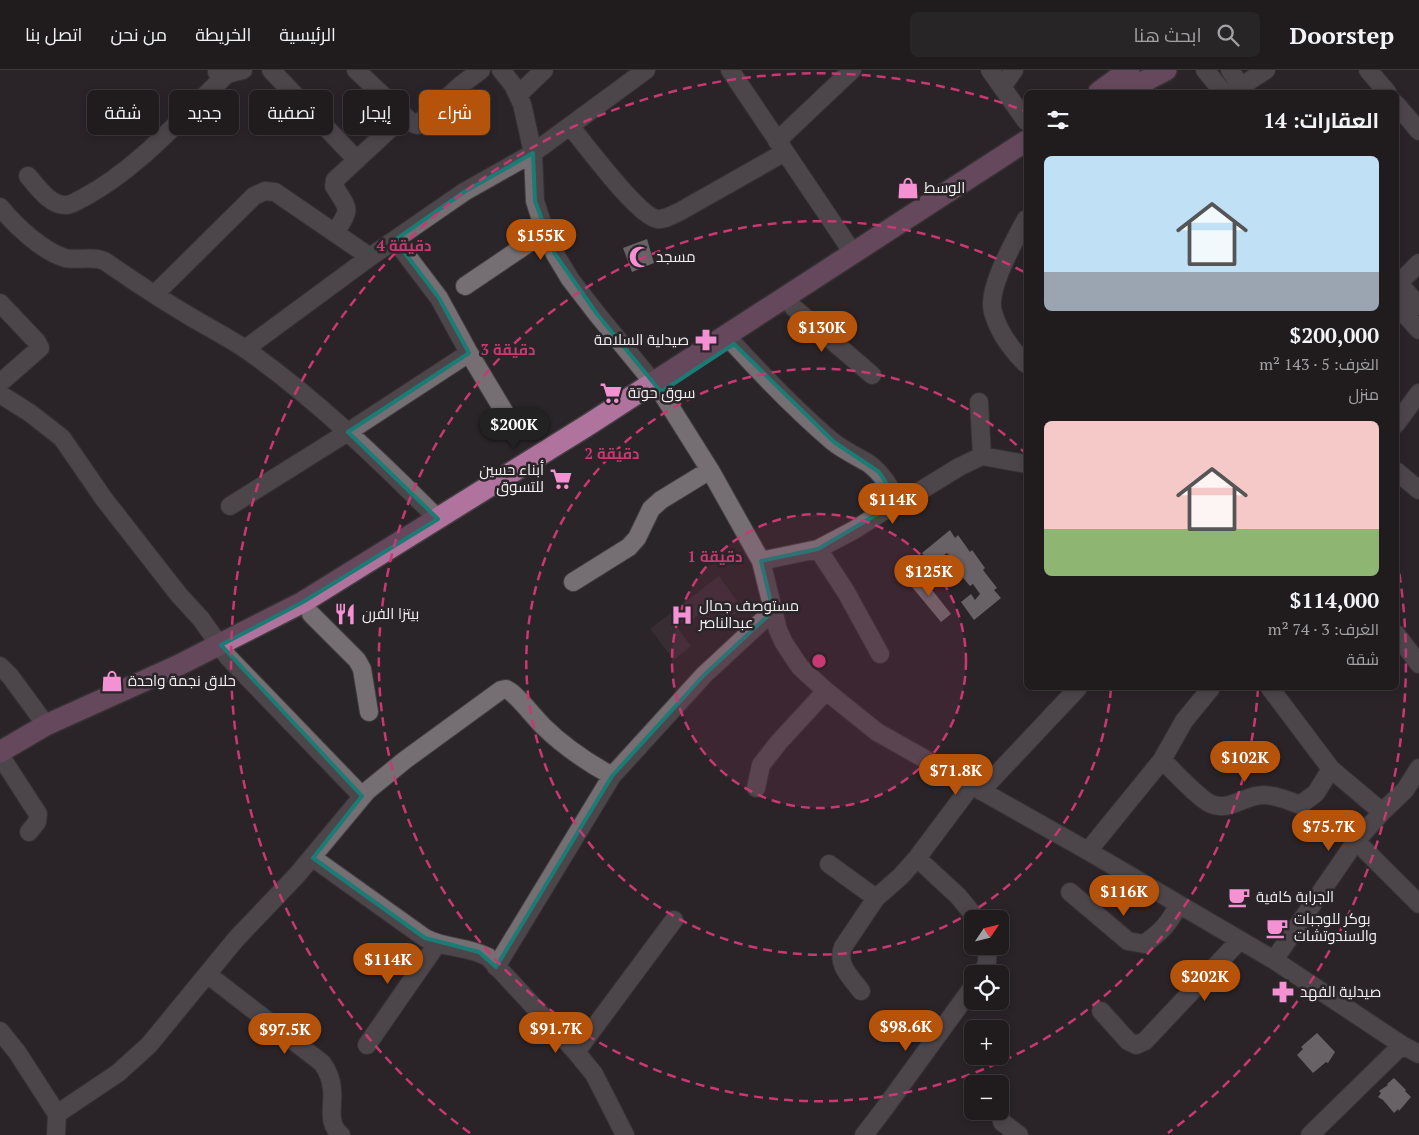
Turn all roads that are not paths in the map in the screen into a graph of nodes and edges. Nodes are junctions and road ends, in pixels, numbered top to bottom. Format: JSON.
{"nodes":[{"id":1,"x":271,"y":70,"type":"edge"},
{"id":2,"x":356,"y":70,"type":"edge"},
{"id":3,"x":481,"y":70,"type":"edge"},
{"id":4,"x":501,"y":70,"type":"edge"},
{"id":5,"x":544,"y":70,"type":"edge"},
{"id":6,"x":646,"y":70,"type":"edge"},
{"id":7,"x":730,"y":70,"type":"edge"},
{"id":8,"x":852,"y":70,"type":"edge"},
{"id":9,"x":990,"y":70,"type":"edge"},
{"id":10,"x":1014,"y":70,"type":"edge"},
{"id":11,"x":1129,"y":70,"type":"edge"},
{"id":12,"x":1166,"y":70,"type":"edge"},
{"id":13,"x":1205,"y":70,"type":"edge"},
{"id":14,"x":1230,"y":70,"type":"edge"},
{"id":15,"x":1266,"y":70,"type":"edge"},
{"id":16,"x":1368,"y":70,"type":"edge"},
{"id":17,"x":228,"y":71,"type":"edge"},
{"id":18,"x":1002,"y":87,"type":"junction"},
{"id":19,"x":377,"y":90,"type":"edge"},
{"id":20,"x":1102,"y":90,"type":"edge"},
{"id":21,"x":1128,"y":90,"type":"edge"},
{"id":22,"x":1221,"y":90,"type":"edge"},
{"id":23,"x":1242,"y":90,"type":"edge"},
{"id":24,"x":1385,"y":90,"type":"edge"},
{"id":25,"x":518,"y":95,"type":"junction"},
{"id":26,"x":1399,"y":108,"type":"edge"},
{"id":27,"x":1024,"y":118,"type":"edge"},
{"id":28,"x":409,"y":120,"type":"edge"},
{"id":29,"x":570,"y":126,"type":"junction"},
{"id":30,"x":1419,"y":131,"type":"edge"},
{"id":31,"x":384,"y":135,"type":"edge"},
{"id":32,"x":1024,"y":142,"type":"edge"},
{"id":33,"x":781,"y":146,"type":"junction"},
{"id":34,"x":533,"y":153,"type":"junction"},
{"id":35,"x":1024,"y":157,"type":"edge"},
{"id":36,"x":357,"y":160,"type":"junction"},
{"id":37,"x":28,"y":176,"type":"dead end"},
{"id":38,"x":0,"y":207,"type":"edge"},
{"id":39,"x":1024,"y":223,"type":"edge"},
{"id":40,"x":545,"y":232,"type":"junction"},
{"id":41,"x":335,"y":233,"type":"junction"},
{"id":42,"x":395,"y":240,"type":"junction"},
{"id":43,"x":853,"y":253,"type":"junction"},
{"id":44,"x":370,"y":257,"type":"junction"},
{"id":45,"x":1419,"y":263,"type":"edge"},
{"id":46,"x":1399,"y":279,"type":"edge"},
{"id":47,"x":1399,"y":283,"type":"edge"},
{"id":48,"x":466,"y":286,"type":"dead end"},
{"id":49,"x":155,"y":294,"type":"junction"},
{"id":50,"x":0,"y":303,"type":"edge"},
{"id":51,"x":1419,"y":306,"type":"edge"},
{"id":52,"x":793,"y":307,"type":"junction"},
{"id":53,"x":1399,"y":308,"type":"edge"},
{"id":54,"x":1419,"y":330,"type":"edge"},
{"id":55,"x":734,"y":344,"type":"junction"},
{"id":56,"x":245,"y":350,"type":"junction"},
{"id":57,"x":469,"y":353,"type":"junction"},
{"id":58,"x":1024,"y":362,"type":"edge"},
{"id":59,"x":872,"y":375,"type":"dead end"},
{"id":60,"x":0,"y":383,"type":"edge"},
{"id":61,"x":658,"y":387,"type":"junction"},
{"id":62,"x":1419,"y":393,"type":"edge"},
{"id":63,"x":0,"y":394,"type":"edge"},
{"id":64,"x":979,"y":402,"type":"dead end"},
{"id":65,"x":1399,"y":420,"type":"edge"},
{"id":66,"x":511,"y":423,"type":"dead end"},
{"id":67,"x":348,"y":432,"type":"junction"},
{"id":68,"x":982,"y":456,"type":"junction"},
{"id":69,"x":1024,"y":462,"type":"edge"},
{"id":70,"x":710,"y":470,"type":"junction"},
{"id":71,"x":1399,"y":473,"type":"edge"},
{"id":72,"x":1419,"y":490,"type":"edge"},
{"id":73,"x":898,"y":502,"type":"junction"},
{"id":74,"x":230,"y":506,"type":"dead end"},
{"id":75,"x":438,"y":519,"type":"junction"},
{"id":76,"x":818,"y":549,"type":"junction"},
{"id":77,"x":761,"y":561,"type":"junction"},
{"id":78,"x":573,"y":582,"type":"dead end"},
{"id":79,"x":773,"y":611,"type":"junction"},
{"id":80,"x":311,"y":614,"type":"junction"},
{"id":81,"x":1399,"y":638,"type":"edge"},
{"id":82,"x":224,"y":651,"type":"junction"},
{"id":83,"x":880,"y":654,"type":"dead end"},
{"id":84,"x":1419,"y":664,"type":"edge"},
{"id":85,"x":0,"y":666,"type":"edge"},
{"id":86,"x":1076,"y":690,"type":"edge"},
{"id":87,"x":1208,"y":690,"type":"edge"},
{"id":88,"x":1272,"y":690,"type":"edge"},
{"id":89,"x":826,"y":691,"type":"junction"},
{"id":90,"x":369,"y":712,"type":"dead end"},
{"id":91,"x":46,"y":725,"type":"junction"},
{"id":92,"x":2,"y":760,"type":"edge"},
{"id":93,"x":1162,"y":760,"type":"junction"},
{"id":94,"x":1419,"y":768,"type":"edge"},
{"id":95,"x":1331,"y":769,"type":"junction"},
{"id":96,"x":612,"y":776,"type":"junction"},
{"id":97,"x":756,"y":788,"type":"dead end"},
{"id":98,"x":976,"y":788,"type":"junction"},
{"id":99,"x":362,"y":796,"type":"junction"},
{"id":100,"x":1382,"y":812,"type":"junction"},
{"id":101,"x":30,"y":832,"type":"dead end"},
{"id":102,"x":1356,"y":841,"type":"junction"},
{"id":103,"x":1088,"y":851,"type":"junction"},
{"id":104,"x":312,"y":858,"type":"junction"},
{"id":105,"x":917,"y":858,"type":"junction"},
{"id":106,"x":829,"y":864,"type":"dead end"},
{"id":107,"x":1070,"y":892,"type":"dead end"},
{"id":108,"x":876,"y":898,"type":"junction"},
{"id":109,"x":1419,"y":904,"type":"edge"},
{"id":110,"x":1178,"y":905,"type":"junction"},
{"id":111,"x":970,"y":910,"type":"edge"},
{"id":112,"x":674,"y":920,"type":"dead end"},
{"id":113,"x":1240,"y":940,"type":"junction"},
{"id":114,"x":437,"y":944,"type":"junction"},
{"id":115,"x":1274,"y":960,"type":"junction"},
{"id":116,"x":496,"y":967,"type":"junction"},
{"id":117,"x":207,"y":974,"type":"junction"},
{"id":118,"x":861,"y":991,"type":"dead end"},
{"id":119,"x":964,"y":999,"type":"edge"},
{"id":120,"x":1101,"y":1011,"type":"dead end"},
{"id":121,"x":0,"y":1031,"type":"edge"},
{"id":122,"x":367,"y":1045,"type":"dead end"},
{"id":123,"x":1402,"y":1045,"type":"junction"},
{"id":124,"x":576,"y":1052,"type":"junction"},
{"id":125,"x":1419,"y":1054,"type":"edge"},
{"id":126,"x":56,"y":1114,"type":"junction"},
{"id":127,"x":1002,"y":1122,"type":"dead end"},
{"id":128,"x":56,"y":1135,"type":"edge"},
{"id":129,"x":341,"y":1135,"type":"edge"},
{"id":130,"x":625,"y":1135,"type":"edge"},
{"id":131,"x":864,"y":1135,"type":"edge"},
{"id":132,"x":1020,"y":1135,"type":"edge"},
{"id":133,"x":1310,"y":1135,"type":"edge"}],
"edges":[{"from":1,"to":36,"type":"street"},
{"from":2,"to":19,"type":"street"},
{"from":3,"to":28,"type":"street"},
{"from":4,"to":25,"type":"street"},
{"from":5,"to":25,"type":"street"},
{"from":6,"to":29,"type":"street"},
{"from":7,"to":33,"type":"street"},
{"from":8,"to":33,"type":"street"},
{"from":9,"to":18,"type":"street"},
{"from":10,"to":18,"type":"street"},
{"from":11,"to":20,"type":"main road"},
{"from":12,"to":21,"type":"main road"},
{"from":13,"to":22,"type":"street"},
{"from":14,"to":23,"type":"street"},
{"from":15,"to":23,"type":"street"},
{"from":16,"to":24,"type":"street"},
{"from":17,"to":37,"type":"street"},
{"from":18,"to":27,"type":"street"},
{"from":25,"to":34,"type":"street"},
{"from":26,"to":30,"type":"street"},
{"from":29,"to":33,"type":"street"},
{"from":29,"to":34,"type":"street"},
{"from":31,"to":36,"type":"street"},
{"from":32,"to":43,"type":"main road"},
{"from":33,"to":43,"type":"street"},
{"from":34,"to":40,"type":"street"},
{"from":34,"to":42,"type":"street"},
{"from":35,"to":52,"type":"main road"},
{"from":36,"to":41,"type":"street"},
{"from":38,"to":49,"type":"street"},
{"from":39,"to":58,"type":"street"},
{"from":40,"to":48,"type":"street"},
{"from":40,"to":61,"type":"street"},
{"from":41,"to":44,"type":"street"},
{"from":41,"to":49,"type":"street"},
{"from":42,"to":44,"type":"street"},
{"from":42,"to":57,"type":"street"},
{"from":43,"to":61,"type":"main road"},
{"from":44,"to":56,"type":"street"},
{"from":45,"to":46,"type":"street"},
{"from":47,"to":51,"type":"street"},
{"from":49,"to":56,"type":"street"},
{"from":50,"to":60,"type":"street"},
{"from":52,"to":55,"type":"main road"},
{"from":52,"to":59,"type":"street"},
{"from":53,"to":54,"type":"street"},
{"from":55,"to":61,"type":"main road"},
{"from":55,"to":73,"type":"street"},
{"from":56,"to":67,"type":"street"},
{"from":57,"to":66,"type":"street"},
{"from":57,"to":67,"type":"street"},
{"from":61,"to":70,"type":"street"},
{"from":61,"to":75,"type":"main road"},
{"from":61,"to":80,"type":"main road"},
{"from":62,"to":65,"type":"street"},
{"from":63,"to":82,"type":"street"},
{"from":64,"to":68,"type":"street"},
{"from":67,"to":74,"type":"street"},
{"from":67,"to":75,"type":"street"},
{"from":68,"to":69,"type":"street"},
{"from":68,"to":73,"type":"street"},
{"from":70,"to":77,"type":"street"},
{"from":70,"to":78,"type":"street"},
{"from":71,"to":72,"type":"street"},
{"from":73,"to":76,"type":"street"},
{"from":75,"to":82,"type":"main road"},
{"from":76,"to":77,"type":"street"},
{"from":76,"to":83,"type":"street"},
{"from":77,"to":79,"type":"street"},
{"from":79,"to":89,"type":"street"},
{"from":79,"to":96,"type":"street"},
{"from":80,"to":82,"type":"main road"},
{"from":80,"to":90,"type":"street"},
{"from":81,"to":84,"type":"street"},
{"from":82,"to":91,"type":"main road"},
{"from":82,"to":92,"type":"main road"},
{"from":82,"to":99,"type":"street"},
{"from":85,"to":91,"type":"street"},
{"from":86,"to":98,"type":"street"},
{"from":87,"to":93,"type":"street"},
{"from":88,"to":95,"type":"street"},
{"from":89,"to":97,"type":"street"},
{"from":89,"to":98,"type":"street"},
{"from":91,"to":92,"type":"main road"},
{"from":92,"to":101,"type":"street"},
{"from":93,"to":95,"type":"street"},
{"from":93,"to":103,"type":"street"},
{"from":94,"to":100,"type":"street"},
{"from":95,"to":100,"type":"street"},
{"from":96,"to":99,"type":"street"},
{"from":96,"to":116,"type":"street"},
{"from":98,"to":103,"type":"street"},
{"from":98,"to":105,"type":"street"},
{"from":99,"to":104,"type":"street"},
{"from":100,"to":102,"type":"street"},
{"from":102,"to":109,"type":"street"},
{"from":102,"to":115,"type":"street"},
{"from":103,"to":110,"type":"street"},
{"from":104,"to":114,"type":"street"},
{"from":104,"to":117,"type":"street"},
{"from":105,"to":108,"type":"street"},
{"from":105,"to":111,"type":"street"},
{"from":106,"to":108,"type":"street"},
{"from":107,"to":110,"type":"street"},
{"from":108,"to":118,"type":"street"},
{"from":110,"to":113,"type":"street"},
{"from":112,"to":124,"type":"street"},
{"from":113,"to":115,"type":"street"},
{"from":113,"to":120,"type":"street"},
{"from":114,"to":116,"type":"street"},
{"from":114,"to":122,"type":"street"},
{"from":115,"to":123,"type":"street"},
{"from":116,"to":124,"type":"street"},
{"from":117,"to":126,"type":"street"},
{"from":117,"to":129,"type":"street"},
{"from":119,"to":131,"type":"street"},
{"from":121,"to":126,"type":"street"},
{"from":123,"to":125,"type":"street"},
{"from":123,"to":133,"type":"street"},
{"from":124,"to":130,"type":"street"},
{"from":126,"to":128,"type":"street"},
{"from":127,"to":132,"type":"street"}]}
